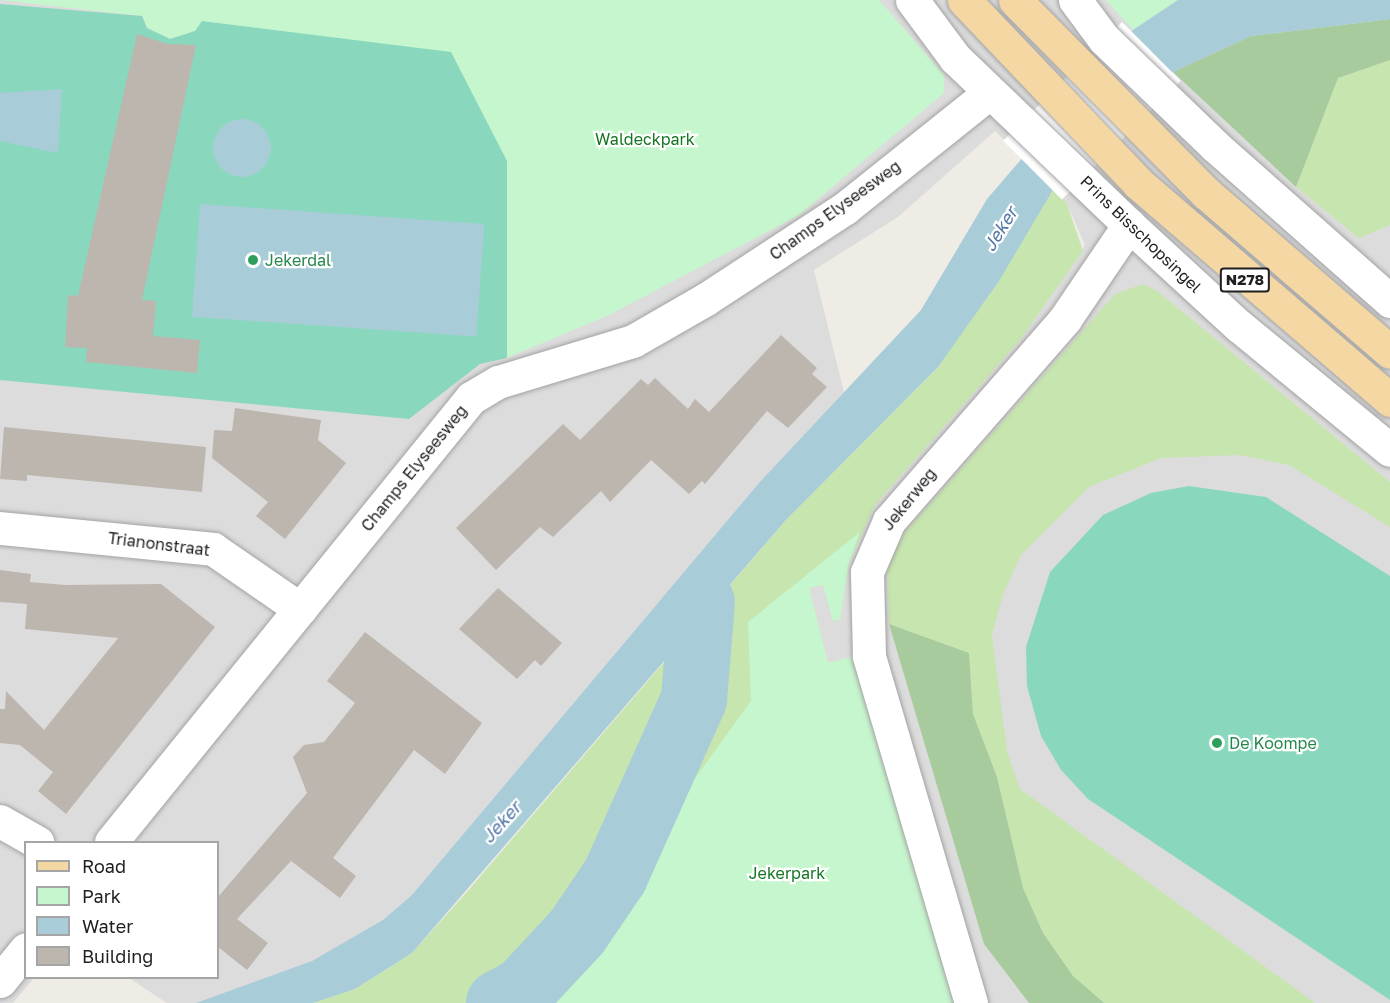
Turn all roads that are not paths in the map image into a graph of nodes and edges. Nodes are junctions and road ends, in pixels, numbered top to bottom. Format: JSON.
{"nodes":[{"id":1,"x":912,"y":0,"type":"edge"},
{"id":2,"x":964,"y":0,"type":"edge"},
{"id":3,"x":1016,"y":0,"type":"edge"},
{"id":4,"x":1075,"y":0,"type":"edge"},
{"id":5,"x":989,"y":93,"type":"junction"},
{"id":6,"x":1129,"y":225,"type":"junction"},
{"id":7,"x":1390,"y":301,"type":"edge"},
{"id":8,"x":1390,"y":352,"type":"edge"},
{"id":9,"x":1390,"y":400,"type":"edge"},
{"id":10,"x":1390,"y":450,"type":"edge"},
{"id":11,"x":0,"y":528,"type":"edge"},
{"id":12,"x":300,"y":609,"type":"junction"},
{"id":13,"x":0,"y":821,"type":"edge"},
{"id":14,"x":34,"y":841,"type":"edge"},
{"id":15,"x":113,"y":841,"type":"edge"},
{"id":16,"x":24,"y":951,"type":"edge"},
{"id":17,"x":0,"y":981,"type":"edge"},
{"id":18,"x":971,"y":1003,"type":"edge"}],
"edges":[{"from":1,"to":5,"type":"street","name":"Prins Bisschopsingel"},
{"from":2,"to":9,"type":"main road","number":"N278"},
{"from":3,"to":8,"type":"main road","number":"N278"},
{"from":4,"to":7,"type":"street"},
{"from":5,"to":6,"type":"street","name":"Prins Bisschopsingel"},
{"from":5,"to":12,"type":"street","name":"Champs Elyseesweg"},
{"from":6,"to":10,"type":"street","name":"Prins Bisschopsingel"},
{"from":6,"to":18,"type":"street","name":"Jekerweg"},
{"from":11,"to":12,"type":"street","name":"Trianonstraat"},
{"from":12,"to":15,"type":"street","name":"Champs Elyseesweg"},
{"from":13,"to":14,"type":"street"},
{"from":16,"to":17,"type":"street"}]}
